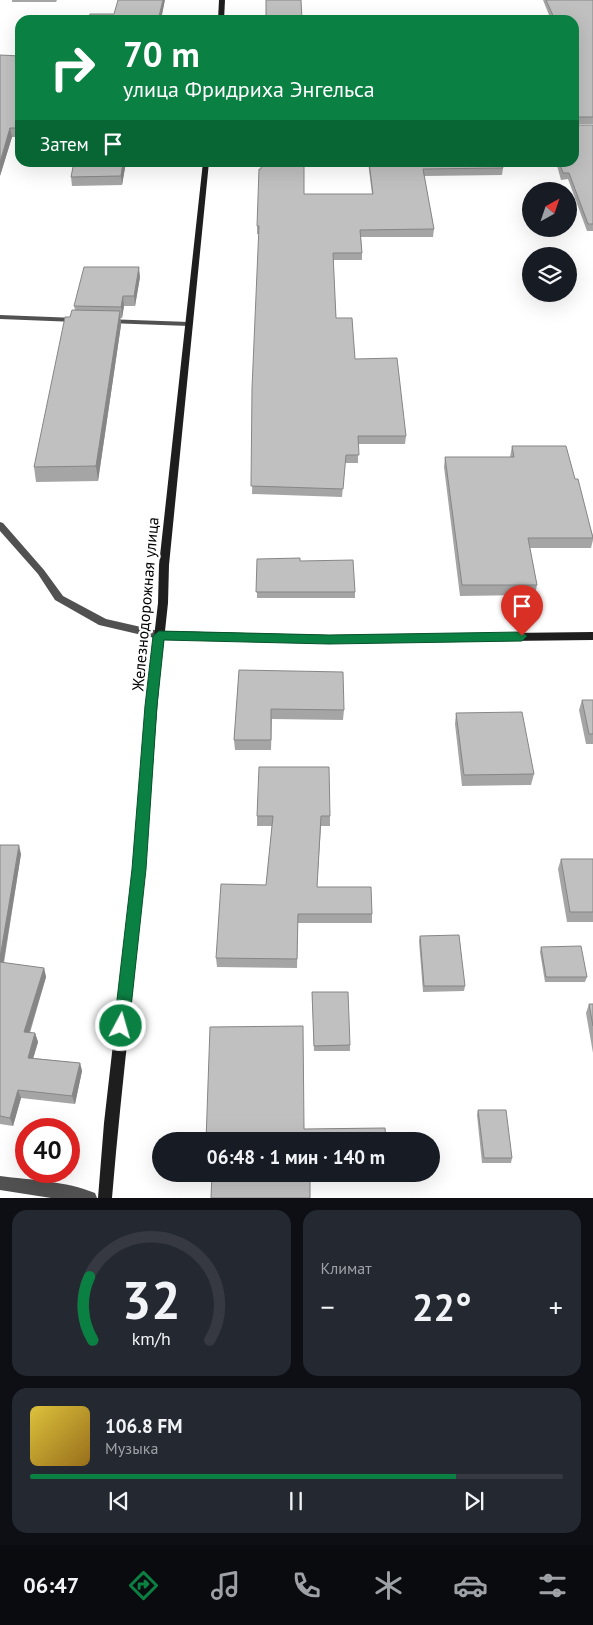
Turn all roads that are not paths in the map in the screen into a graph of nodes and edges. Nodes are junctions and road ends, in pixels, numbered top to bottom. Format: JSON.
{"nodes":[{"id":1,"x":222,"y":0,"type":"edge"},
{"id":2,"x":220,"y":15,"type":"edge"},
{"id":3,"x":205,"y":167,"type":"edge"},
{"id":4,"x":0,"y":316,"type":"edge"},
{"id":5,"x":89,"y":320,"type":"edge"},
{"id":6,"x":99,"y":320,"type":"edge"},
{"id":7,"x":189,"y":324,"type":"junction"},
{"id":8,"x":0,"y":525,"type":"edge"},
{"id":9,"x":159,"y":636,"type":"junction"},
{"id":10,"x":593,"y":636,"type":"edge"},
{"id":11,"x":0,"y":1184,"type":"edge"},
{"id":12,"x":90,"y":1198,"type":"edge"},
{"id":13,"x":105,"y":1198,"type":"edge"}],
"edges":[{"from":1,"to":2,"type":"street"},
{"from":3,"to":7,"type":"street","name":"Железнодорожная улица"},
{"from":4,"to":5,"type":"lane"},
{"from":6,"to":7,"type":"lane"},
{"from":7,"to":9,"type":"street","name":"Железнодорожная улица"},
{"from":8,"to":9,"type":"lane"},
{"from":9,"to":10,"type":"street"},
{"from":9,"to":13,"type":"street","name":"Железнодорожная улица"},
{"from":11,"to":12,"type":"lane"}]}
